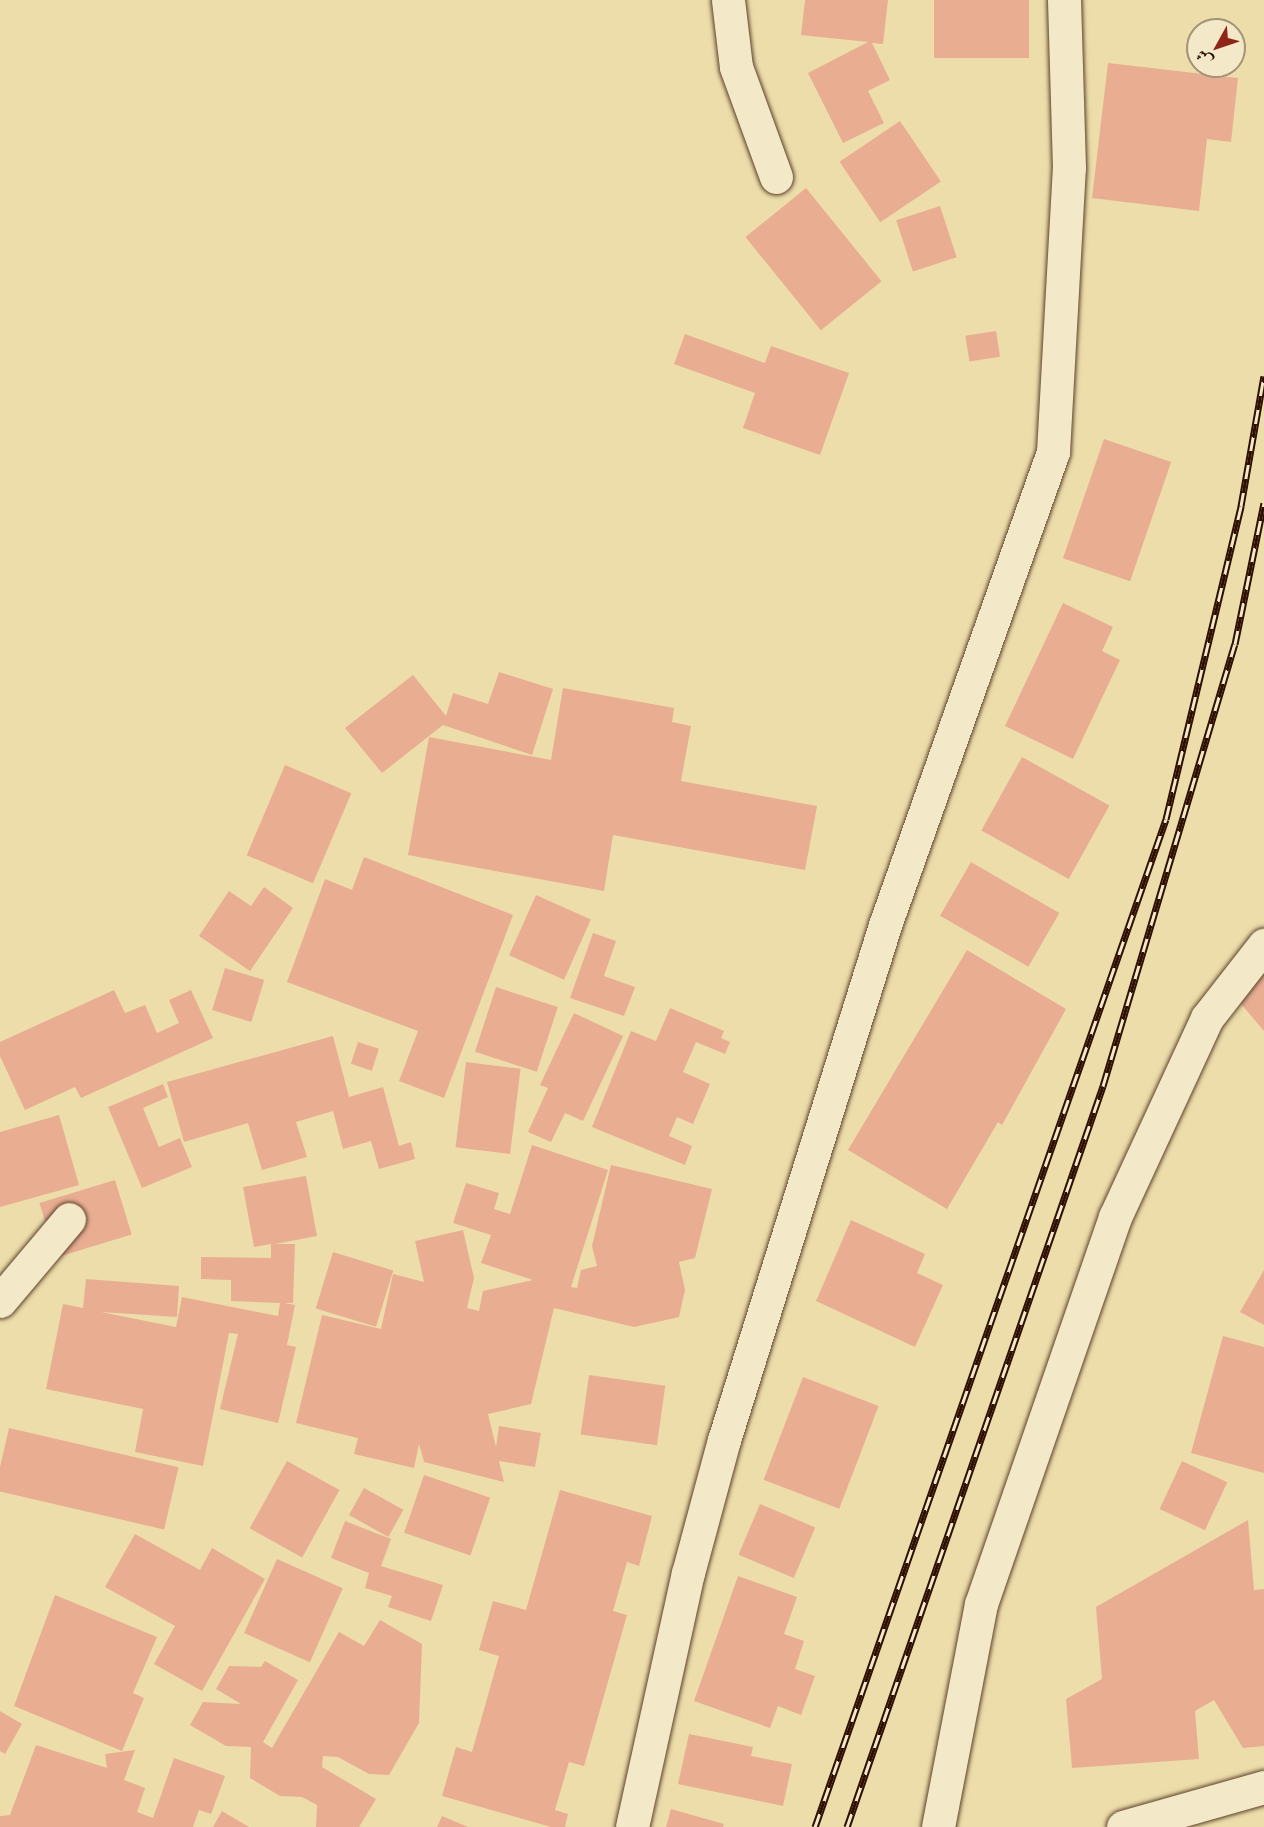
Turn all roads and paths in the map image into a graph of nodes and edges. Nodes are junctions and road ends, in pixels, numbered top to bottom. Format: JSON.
{"nodes":[{"id":1,"x":728,"y":0,"type":"edge"},
{"id":2,"x":1064,"y":0,"type":"edge"},
{"id":3,"x":776,"y":177,"type":"dead end"},
{"id":4,"x":1264,"y":945,"type":"edge"},
{"id":5,"x":69,"y":1219,"type":"dead end"},
{"id":6,"x":0,"y":1301,"type":"edge"},
{"id":7,"x":1264,"y":1787,"type":"edge"},
{"id":8,"x":632,"y":1827,"type":"edge"},
{"id":9,"x":938,"y":1827,"type":"edge"},
{"id":10,"x":1123,"y":1827,"type":"edge"}],
"edges":[{"from":1,"to":3,"type":"street"},
{"from":2,"to":8,"type":"street"},
{"from":4,"to":9,"type":"street"},
{"from":5,"to":6,"type":"street"},
{"from":7,"to":10,"type":"street"}]}
